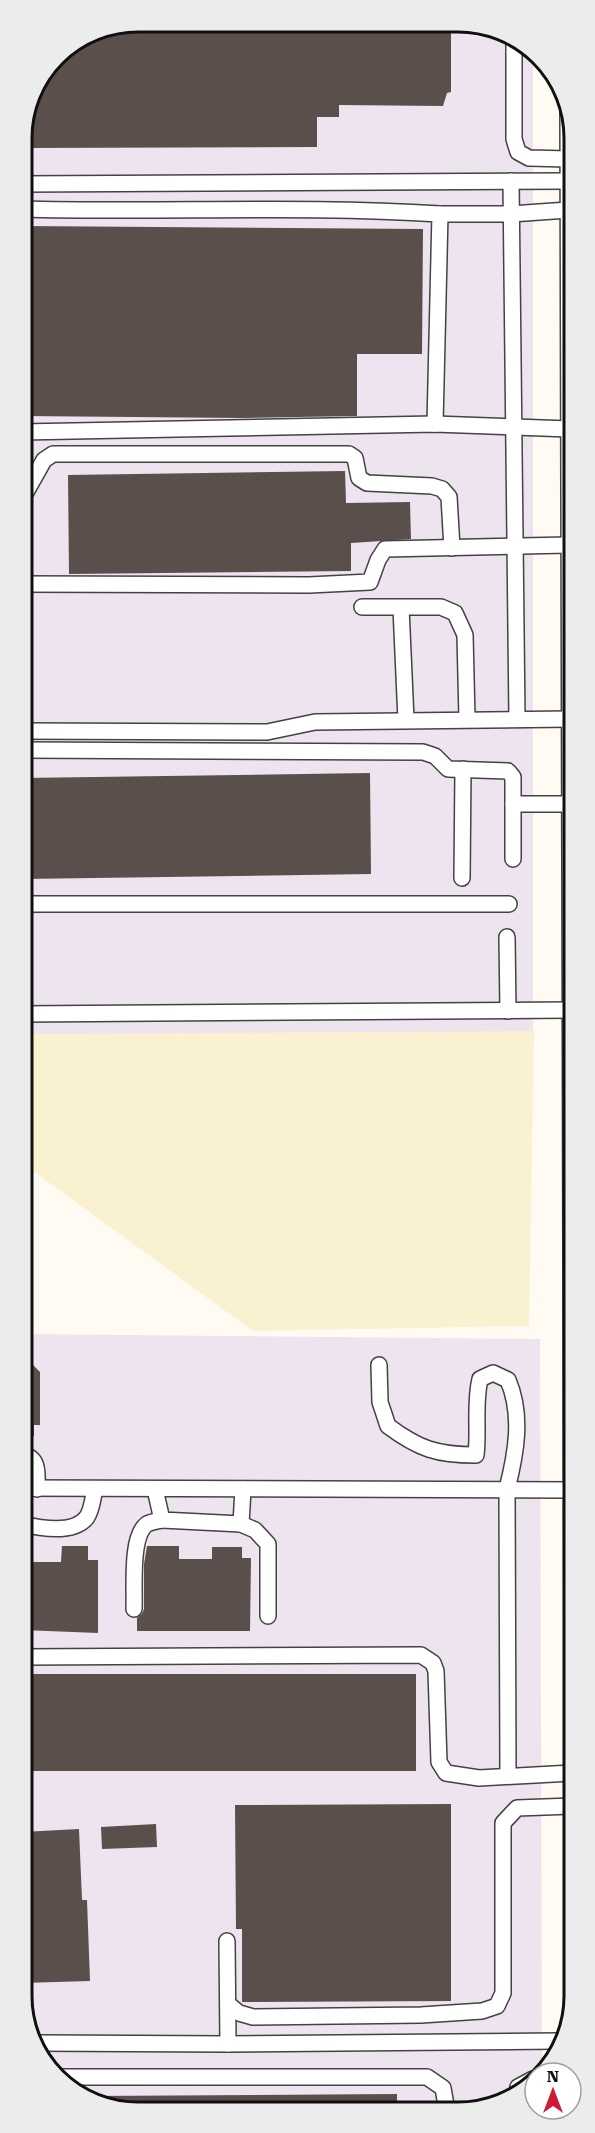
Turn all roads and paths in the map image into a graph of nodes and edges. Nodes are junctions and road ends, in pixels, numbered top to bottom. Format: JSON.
{"nodes":[{"id":1,"x":514,"y":48,"type":"edge"},
{"id":2,"x":564,"y":159,"type":"edge"},
{"id":3,"x":511,"y":181,"type":"junction"},
{"id":4,"x":564,"y":181,"type":"edge"},
{"id":5,"x":32,"y":184,"type":"edge"},
{"id":6,"x":32,"y":210,"type":"edge"},
{"id":7,"x":564,"y":210,"type":"edge"},
{"id":8,"x":440,"y":214,"type":"junction"},
{"id":9,"x":511,"y":214,"type":"junction"},
{"id":10,"x":435,"y":424,"type":"junction"},
{"id":11,"x":514,"y":427,"type":"junction"},
{"id":12,"x":564,"y":429,"type":"edge"},
{"id":13,"x":32,"y":432,"type":"edge"},
{"id":14,"x":32,"y":481,"type":"edge"},
{"id":15,"x":564,"y":545,"type":"edge"},
{"id":16,"x":515,"y":546,"type":"junction"},
{"id":17,"x":452,"y":548,"type":"junction"},
{"id":18,"x":32,"y":584,"type":"edge"},
{"id":19,"x":362,"y":607,"type":"dead end"},
{"id":20,"x":401,"y":608,"type":"junction"},
{"id":21,"x":467,"y":719,"type":"junction"},
{"id":22,"x":517,"y":719,"type":"junction"},
{"id":23,"x":564,"y":719,"type":"edge"},
{"id":24,"x":406,"y":720,"type":"junction"},
{"id":25,"x":32,"y":730,"type":"edge"},
{"id":26,"x":32,"y":750,"type":"edge"},
{"id":27,"x":463,"y":769,"type":"junction"},
{"id":28,"x":513,"y":804,"type":"junction"},
{"id":29,"x":564,"y":804,"type":"edge"},
{"id":30,"x":513,"y":859,"type":"dead end"},
{"id":31,"x":462,"y":878,"type":"dead end"},
{"id":32,"x":32,"y":904,"type":"edge"},
{"id":33,"x":509,"y":904,"type":"dead end"},
{"id":34,"x":507,"y":937,"type":"dead end"},
{"id":35,"x":564,"y":1010,"type":"edge"},
{"id":36,"x":508,"y":1011,"type":"junction"},
{"id":37,"x":32,"y":1014,"type":"edge"},
{"id":38,"x":379,"y":1365,"type":"dead end"},
{"id":39,"x":32,"y":1458,"type":"edge"},
{"id":40,"x":32,"y":1489,"type":"edge"},
{"id":41,"x":38,"y":1489,"type":"junction"},
{"id":42,"x":95,"y":1489,"type":"junction"},
{"id":43,"x":156,"y":1489,"type":"junction"},
{"id":44,"x":243,"y":1489,"type":"junction"},
{"id":45,"x":507,"y":1489,"type":"junction"},
{"id":46,"x":563,"y":1490,"type":"edge"},
{"id":47,"x":162,"y":1520,"type":"junction"},
{"id":48,"x":241,"y":1524,"type":"junction"},
{"id":49,"x":32,"y":1525,"type":"edge"},
{"id":50,"x":134,"y":1609,"type":"dead end"},
{"id":51,"x":268,"y":1616,"type":"dead end"},
{"id":52,"x":32,"y":1657,"type":"edge"},
{"id":53,"x":563,"y":1773,"type":"edge"},
{"id":54,"x":508,"y":1775,"type":"junction"},
{"id":55,"x":563,"y":1806,"type":"edge"},
{"id":56,"x":227,"y":1941,"type":"dead end"},
{"id":57,"x":228,"y":2004,"type":"junction"},
{"id":58,"x":552,"y":2041,"type":"edge"},
{"id":59,"x":44,"y":2043,"type":"edge"},
{"id":60,"x":228,"y":2044,"type":"junction"},
{"id":61,"x":70,"y":2077,"type":"edge"},
{"id":62,"x":445,"y":2102,"type":"edge"}],
"edges":[{"from":1,"to":2,"type":"street"},
{"from":3,"to":4,"type":"street"},
{"from":3,"to":5,"type":"street"},
{"from":3,"to":9,"type":"street"},
{"from":6,"to":8,"type":"street"},
{"from":7,"to":9,"type":"street"},
{"from":8,"to":9,"type":"street"},
{"from":8,"to":10,"type":"street"},
{"from":9,"to":11,"type":"street"},
{"from":10,"to":11,"type":"street"},
{"from":10,"to":13,"type":"street"},
{"from":11,"to":12,"type":"street"},
{"from":11,"to":16,"type":"street"},
{"from":14,"to":17,"type":"street"},
{"from":15,"to":16,"type":"street"},
{"from":16,"to":17,"type":"street"},
{"from":16,"to":22,"type":"street"},
{"from":17,"to":18,"type":"street"},
{"from":19,"to":20,"type":"street"},
{"from":20,"to":21,"type":"street"},
{"from":20,"to":24,"type":"street"},
{"from":21,"to":22,"type":"street"},
{"from":21,"to":24,"type":"street"},
{"from":22,"to":23,"type":"street"},
{"from":24,"to":25,"type":"street"},
{"from":26,"to":27,"type":"street"},
{"from":27,"to":28,"type":"street"},
{"from":27,"to":31,"type":"street"},
{"from":28,"to":29,"type":"street"},
{"from":28,"to":30,"type":"street"},
{"from":32,"to":33,"type":"street"},
{"from":34,"to":36,"type":"street"},
{"from":35,"to":36,"type":"street"},
{"from":36,"to":37,"type":"street"},
{"from":38,"to":45,"type":"street"},
{"from":39,"to":41,"type":"street"},
{"from":40,"to":41,"type":"street"},
{"from":41,"to":42,"type":"street"},
{"from":42,"to":43,"type":"street"},
{"from":42,"to":49,"type":"street"},
{"from":43,"to":44,"type":"street"},
{"from":43,"to":47,"type":"street"},
{"from":44,"to":45,"type":"street"},
{"from":44,"to":48,"type":"street"},
{"from":45,"to":46,"type":"street"},
{"from":45,"to":54,"type":"street"},
{"from":47,"to":48,"type":"street"},
{"from":47,"to":50,"type":"street"},
{"from":48,"to":51,"type":"street"},
{"from":52,"to":54,"type":"street"},
{"from":53,"to":54,"type":"street"},
{"from":55,"to":57,"type":"street"},
{"from":56,"to":57,"type":"street"},
{"from":57,"to":60,"type":"street"},
{"from":58,"to":60,"type":"street"},
{"from":59,"to":60,"type":"street"},
{"from":61,"to":62,"type":"street"}]}
